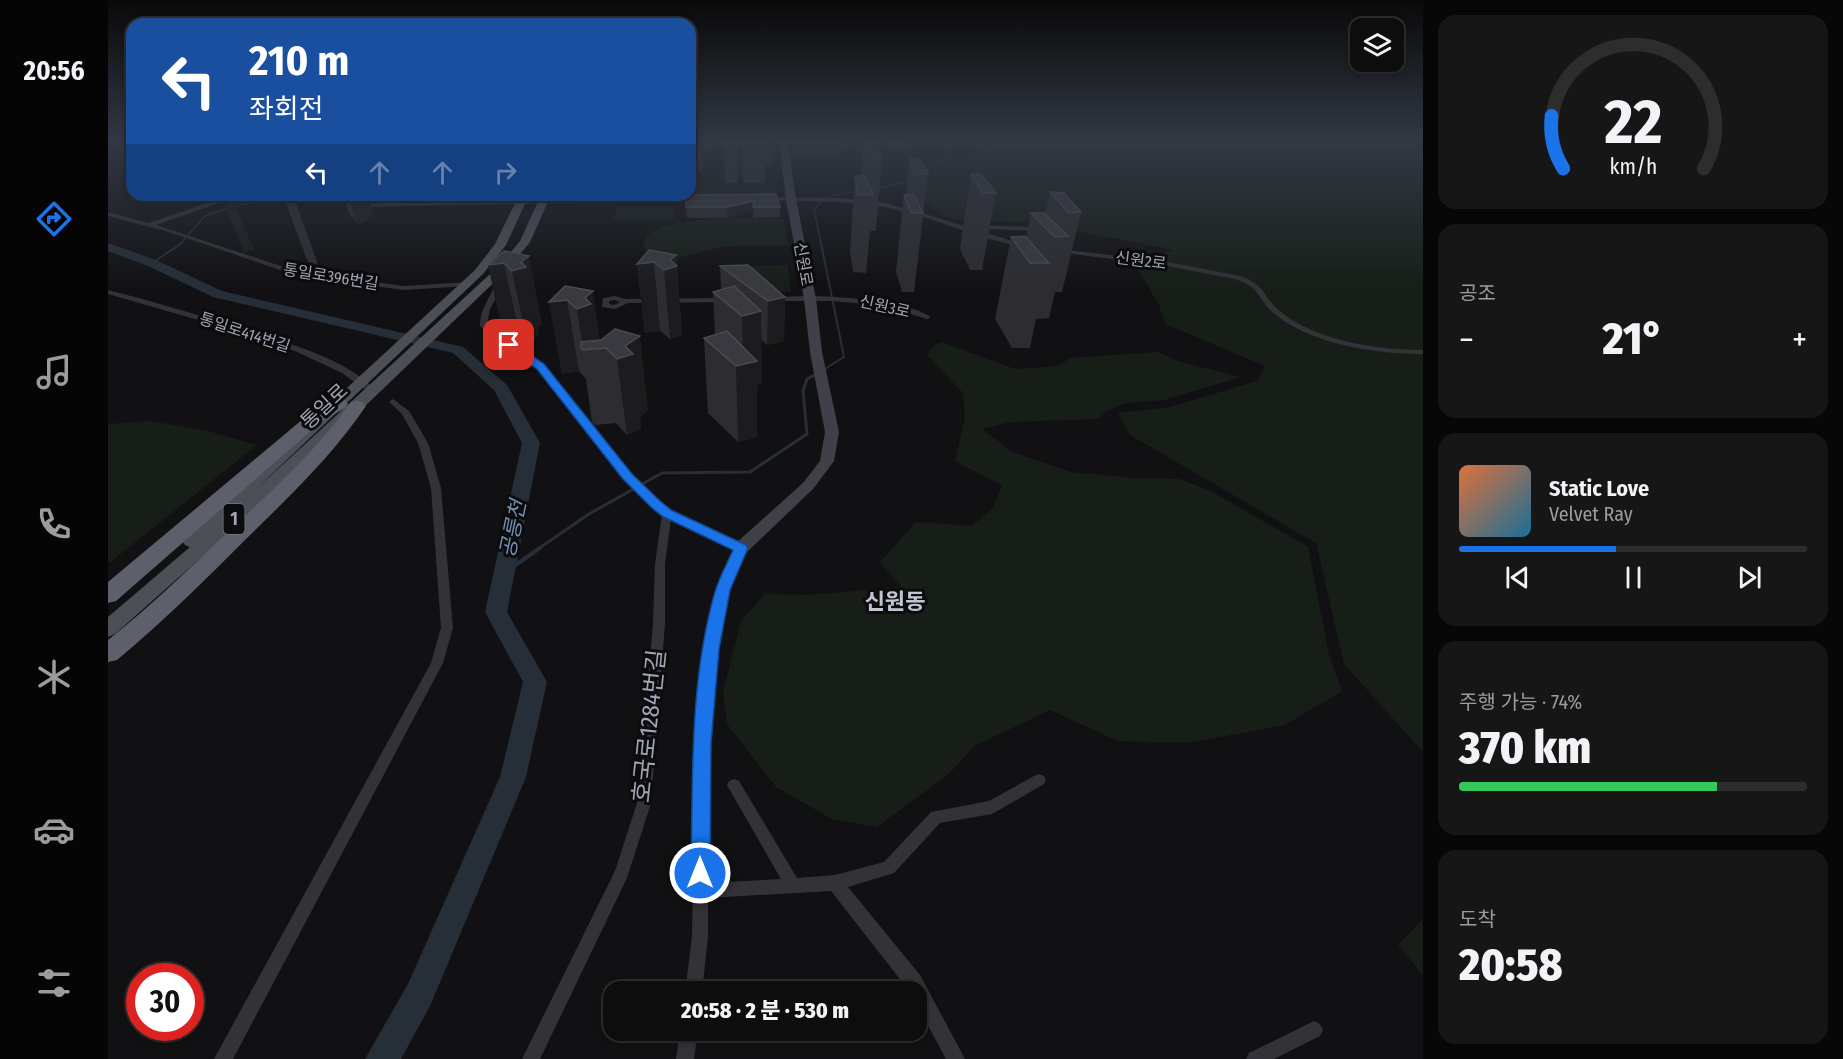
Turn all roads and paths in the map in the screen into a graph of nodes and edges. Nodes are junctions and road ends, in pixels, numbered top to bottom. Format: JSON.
{"nodes":[{"id":1,"x":790,"y":190,"type":"edge"},
{"id":2,"x":757,"y":199,"type":"edge"},
{"id":3,"x":791,"y":199,"type":"junction"},
{"id":4,"x":696,"y":200,"type":"edge"},
{"id":5,"x":704,"y":200,"type":"edge"},
{"id":6,"x":218,"y":201,"type":"edge"},
{"id":7,"x":357,"y":201,"type":"edge"},
{"id":8,"x":465,"y":201,"type":"edge"},
{"id":9,"x":521,"y":201,"type":"edge"},
{"id":10,"x":543,"y":201,"type":"edge"},
{"id":11,"x":108,"y":214,"type":"edge"},
{"id":12,"x":150,"y":225,"type":"junction"},
{"id":13,"x":955,"y":227,"type":"junction"},
{"id":14,"x":1036,"y":229,"type":"dead end"},
{"id":15,"x":1031,"y":246,"type":"edge"},
{"id":16,"x":1053,"y":250,"type":"edge"},
{"id":17,"x":497,"y":273,"type":"junction"},
{"id":18,"x":466,"y":291,"type":"junction"},
{"id":19,"x":108,"y":292,"type":"edge"},
{"id":20,"x":815,"y":298,"type":"junction"},
{"id":21,"x":732,"y":300,"type":"edge"},
{"id":22,"x":755,"y":300,"type":"edge"},
{"id":23,"x":624,"y":301,"type":"dead end"},
{"id":24,"x":927,"y":317,"type":"dead end"},
{"id":25,"x":1423,"y":352,"type":"edge"},
{"id":26,"x":369,"y":382,"type":"junction"},
{"id":27,"x":393,"y":402,"type":"dead end"},
{"id":28,"x":348,"y":406,"type":"junction"},
{"id":29,"x":661,"y":509,"type":"junction"},
{"id":30,"x":741,"y":548,"type":"junction"},
{"id":31,"x":108,"y":595,"type":"edge"},
{"id":32,"x":108,"y":615,"type":"edge"},
{"id":33,"x":111,"y":645,"type":"edge"},
{"id":34,"x":1039,"y":780,"type":"dead end"},
{"id":35,"x":734,"y":785,"type":"dead end"},
{"id":36,"x":835,"y":883,"type":"junction"},
{"id":37,"x":793,"y":885,"type":"junction"},
{"id":38,"x":700,"y":891,"type":"junction"},
{"id":39,"x":694,"y":981,"type":"edge"},
{"id":40,"x":1314,"y":1029,"type":"dead end"},
{"id":41,"x":687,"y":1041,"type":"edge"},
{"id":42,"x":223,"y":1059,"type":"edge"},
{"id":43,"x":531,"y":1059,"type":"edge"},
{"id":44,"x":685,"y":1059,"type":"edge"},
{"id":45,"x":956,"y":1059,"type":"edge"},
{"id":46,"x":1255,"y":1059,"type":"edge"}],
"edges":[{"from":1,"to":3,"type":"street","name":"신원로"},
{"from":2,"to":3,"type":"street"},
{"from":3,"to":13,"type":"street"},
{"from":3,"to":20,"type":"street","name":"신원로"},
{"from":4,"to":5,"type":"street"},
{"from":6,"to":12,"type":"street"},
{"from":7,"to":8,"type":"street"},
{"from":9,"to":18,"type":"main road","name":"통일로","number":"1"},
{"from":10,"to":17,"type":"main road","name":"통일로","number":"1"},
{"from":11,"to":12,"type":"street"},
{"from":12,"to":18,"type":"street","name":"통일로396번길"},
{"from":13,"to":14,"type":"street"},
{"from":13,"to":15,"type":"street"},
{"from":16,"to":25,"type":"street","name":"신원2로"},
{"from":17,"to":18,"type":"main road","name":"통일로","number":"1"},
{"from":17,"to":29,"type":"street"},
{"from":18,"to":26,"type":"main road","name":"통일로","number":"1"},
{"from":18,"to":26,"type":"main road","name":"통일로","number":"1"},
{"from":19,"to":26,"type":"street","name":"통일로414번길"},
{"from":20,"to":22,"type":"street"},
{"from":20,"to":24,"type":"street","name":"신원3로"},
{"from":20,"to":30,"type":"street","name":"신원로"},
{"from":21,"to":23,"type":"street"},
{"from":26,"to":28,"type":"main road","name":"통일로","number":"1"},
{"from":27,"to":42,"type":"street"},
{"from":28,"to":31,"type":"highway"},
{"from":28,"to":32,"type":"main road","name":"통일로","number":"1"},
{"from":28,"to":33,"type":"highway"},
{"from":29,"to":30,"type":"street"},
{"from":29,"to":43,"type":"street","name":"호국로1284번길"},
{"from":30,"to":38,"type":"street"},
{"from":34,"to":36,"type":"street"},
{"from":35,"to":37,"type":"street"},
{"from":36,"to":37,"type":"street"},
{"from":36,"to":45,"type":"street"},
{"from":37,"to":38,"type":"street"},
{"from":38,"to":39,"type":"street"},
{"from":40,"to":46,"type":"street"},
{"from":41,"to":44,"type":"street"}]}
